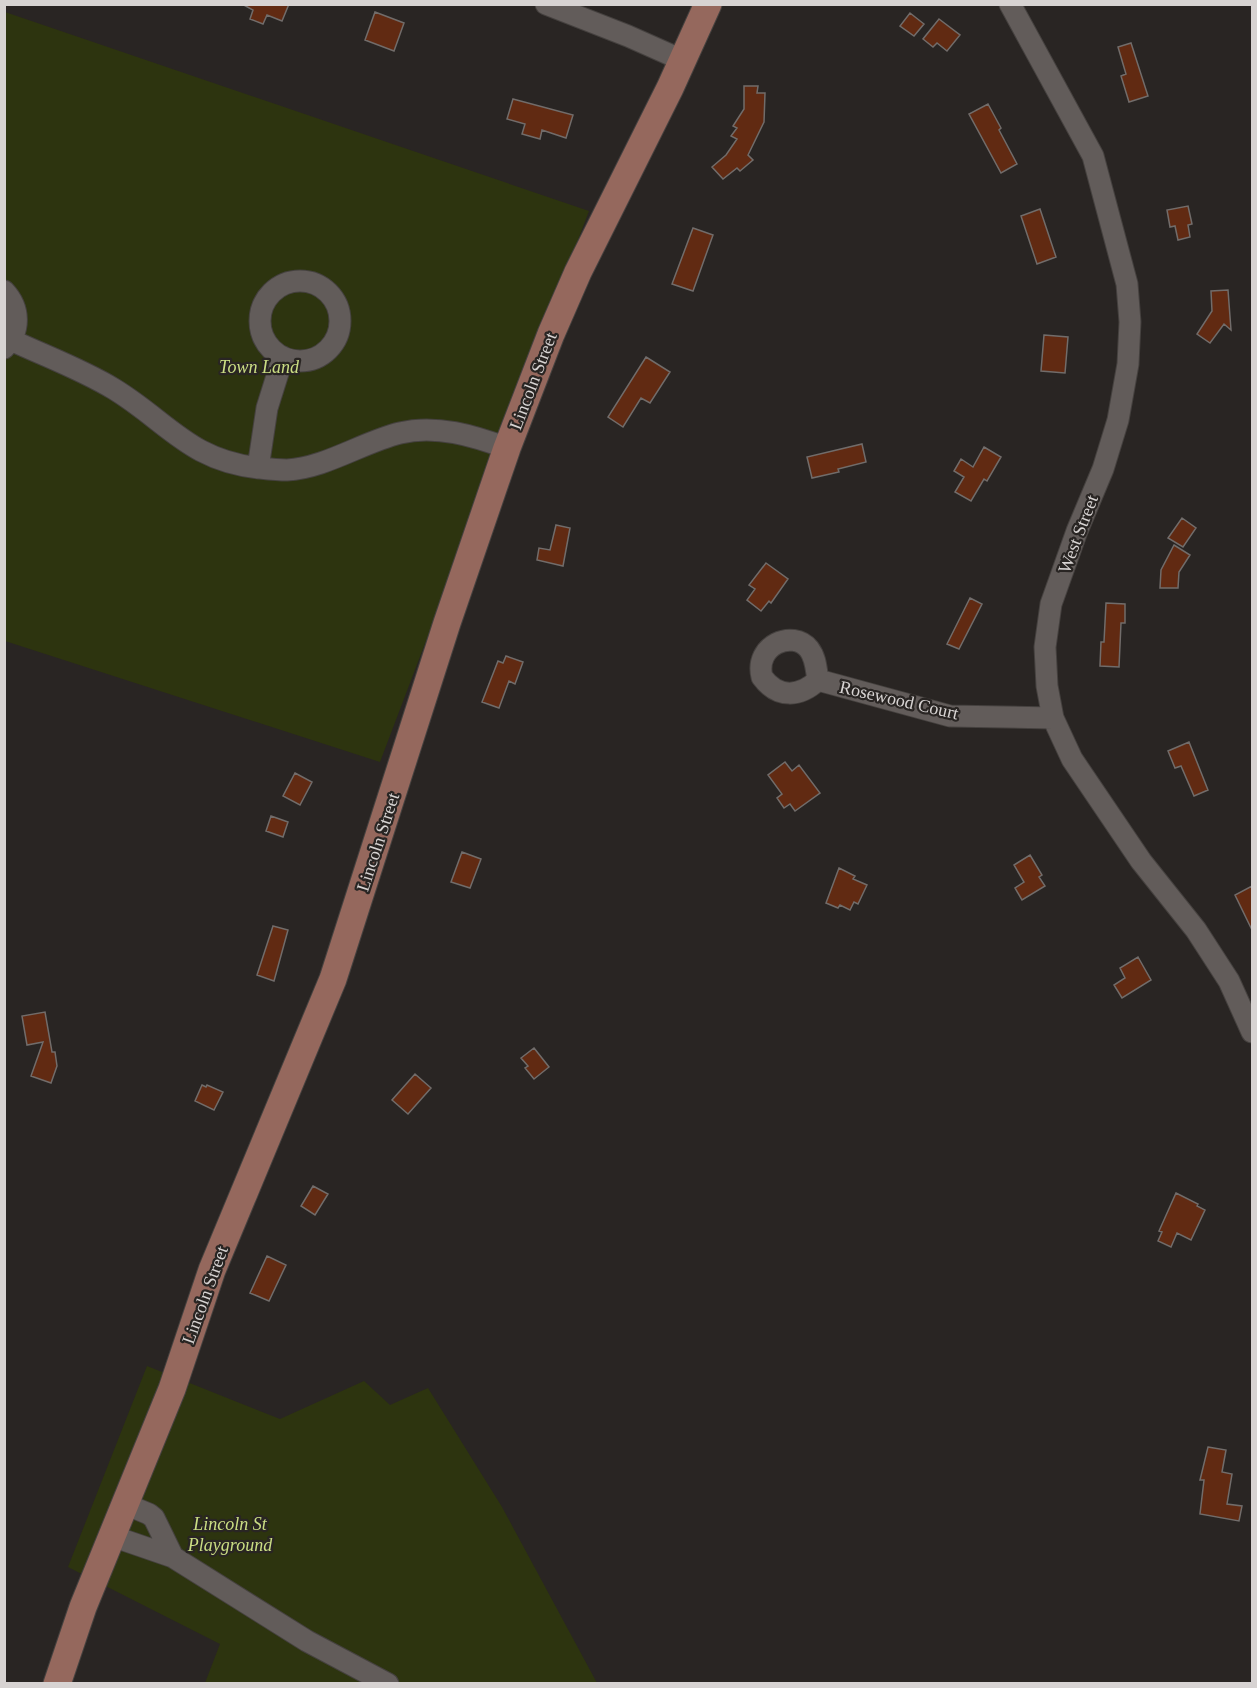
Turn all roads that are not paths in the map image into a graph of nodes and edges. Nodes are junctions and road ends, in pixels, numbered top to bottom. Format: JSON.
{"nodes":[{"id":1,"x":546,"y":4,"type":"edge"},
{"id":2,"x":708,"y":4,"type":"edge"},
{"id":3,"x":1010,"y":4,"type":"edge"},
{"id":4,"x":682,"y":60,"type":"junction"},
{"id":5,"x":4,"y":291,"type":"edge"},
{"id":6,"x":8,"y":344,"type":"edge"},
{"id":7,"x":283,"y":357,"type":"dead end"},
{"id":8,"x":507,"y":448,"type":"junction"},
{"id":9,"x":258,"y":468,"type":"junction"},
{"id":10,"x":818,"y":680,"type":"dead end"},
{"id":11,"x":1053,"y":718,"type":"junction"},
{"id":12,"x":1252,"y":1032,"type":"edge"},
{"id":13,"x":125,"y":1504,"type":"junction"},
{"id":14,"x":112,"y":1536,"type":"junction"},
{"id":15,"x":173,"y":1557,"type":"junction"},
{"id":16,"x":57,"y":1683,"type":"edge"},
{"id":17,"x":388,"y":1683,"type":"edge"}],
"edges":[{"from":1,"to":4,"type":"street"},
{"from":2,"to":4,"type":"main road","name":"Lincoln Street"},
{"from":3,"to":11,"type":"street","name":"West Street"},
{"from":4,"to":8,"type":"main road","name":"Lincoln Street"},
{"from":5,"to":6,"type":"street"},
{"from":6,"to":9,"type":"street"},
{"from":7,"to":9,"type":"street"},
{"from":8,"to":9,"type":"street"},
{"from":8,"to":13,"type":"main road","name":"Lincoln Street"},
{"from":10,"to":11,"type":"street","name":"Rosewood Court"},
{"from":11,"to":12,"type":"street","name":"West Street"},
{"from":13,"to":14,"type":"main road","name":"Lincoln Street"},
{"from":13,"to":15,"type":"street"},
{"from":14,"to":15,"type":"street"},
{"from":14,"to":16,"type":"main road","name":"Lincoln Street"},
{"from":15,"to":17,"type":"street"}]}
